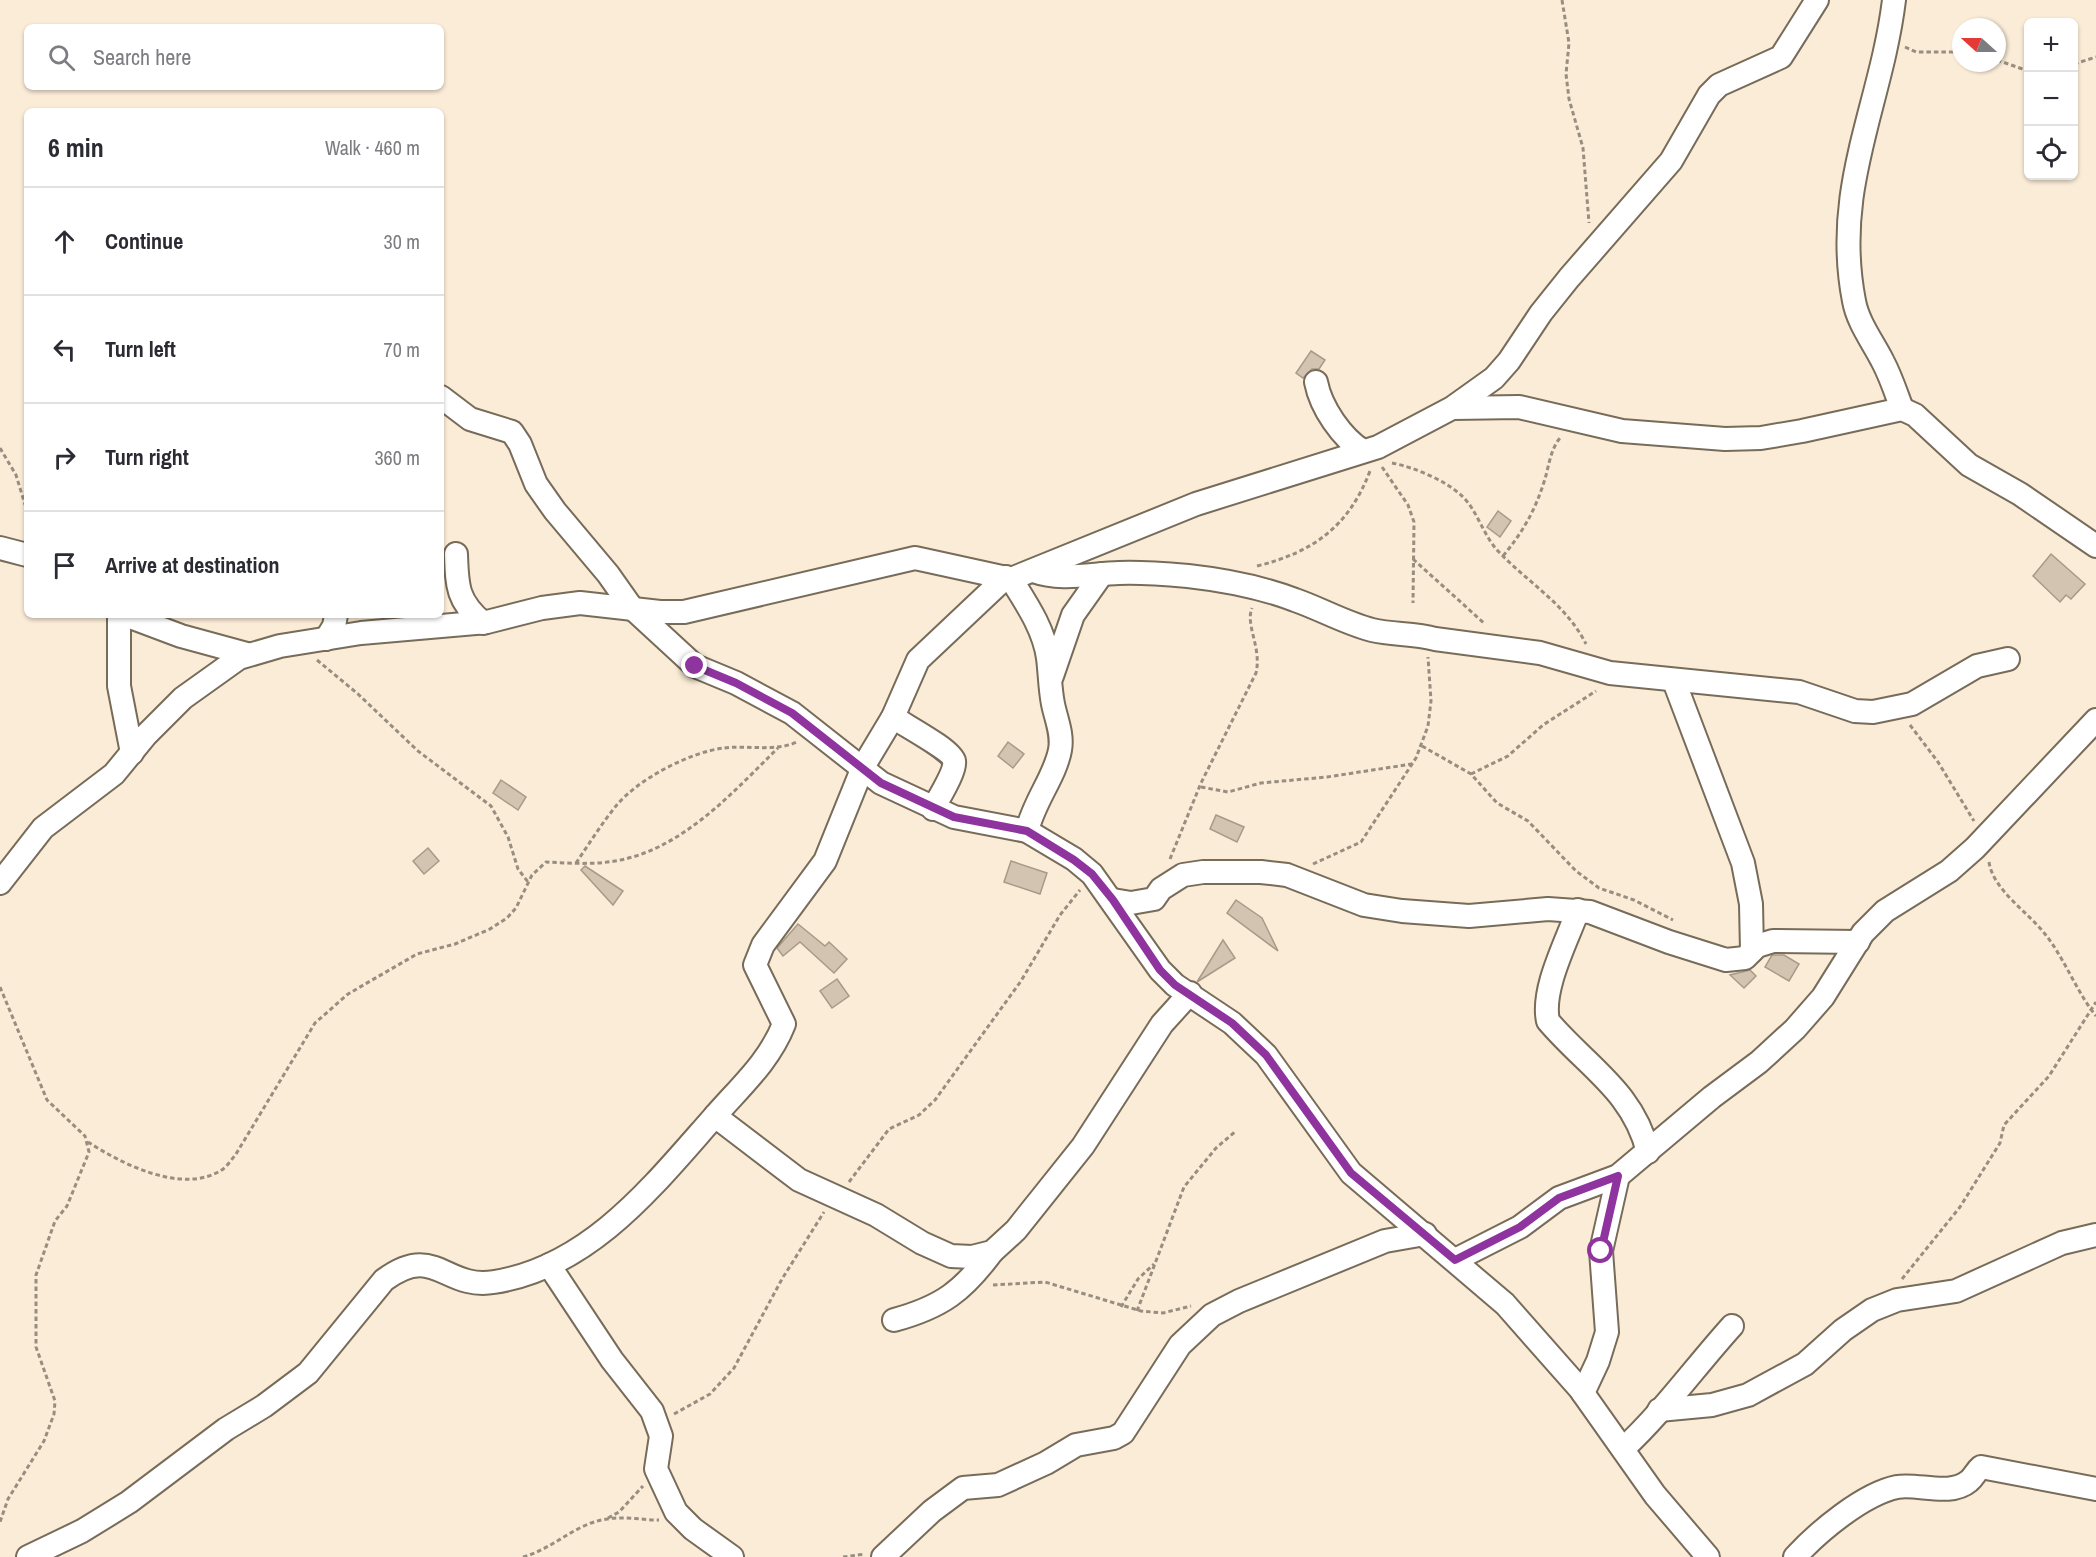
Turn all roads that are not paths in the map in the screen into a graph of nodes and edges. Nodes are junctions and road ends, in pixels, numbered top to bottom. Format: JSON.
{"nodes":[{"id":1,"x":1817,"y":0,"type":"edge"},
{"id":2,"x":1894,"y":0,"type":"edge"},
{"id":3,"x":1316,"y":382,"type":"dead end"},
{"id":4,"x":444,"y":400,"type":"edge"},
{"id":5,"x":1452,"y":408,"type":"junction"},
{"id":6,"x":1902,"y":409,"type":"junction"},
{"id":7,"x":1374,"y":454,"type":"junction"},
{"id":8,"x":2096,"y":546,"type":"edge"},
{"id":9,"x":0,"y":548,"type":"edge"},
{"id":10,"x":24,"y":554,"type":"edge"},
{"id":11,"x":456,"y":554,"type":"dead end"},
{"id":12,"x":1033,"y":571,"type":"junction"},
{"id":13,"x":1102,"y":574,"type":"junction"},
{"id":14,"x":1008,"y":578,"type":"junction"},
{"id":15,"x":632,"y":608,"type":"junction"},
{"id":16,"x":119,"y":618,"type":"edge"},
{"id":17,"x":133,"y":618,"type":"edge"},
{"id":18,"x":335,"y":618,"type":"edge"},
{"id":19,"x":483,"y":622,"type":"junction"},
{"id":20,"x":326,"y":639,"type":"junction"},
{"id":21,"x":247,"y":654,"type":"junction"},
{"id":22,"x":2008,"y":659,"type":"dead end"},
{"id":23,"x":1674,"y":681,"type":"junction"},
{"id":24,"x":1049,"y":683,"type":"junction"},
{"id":25,"x":893,"y":717,"type":"junction"},
{"id":26,"x":2096,"y":720,"type":"edge"},
{"id":27,"x":132,"y":753,"type":"junction"},
{"id":28,"x":863,"y":767,"type":"junction"},
{"id":29,"x":933,"y":809,"type":"junction"},
{"id":30,"x":1027,"y":831,"type":"junction"},
{"id":31,"x":0,"y":883,"type":"edge"},
{"id":32,"x":1113,"y":900,"type":"junction"},
{"id":33,"x":1578,"y":910,"type":"junction"},
{"id":34,"x":1858,"y":942,"type":"junction"},
{"id":35,"x":1752,"y":951,"type":"junction"},
{"id":36,"x":1190,"y":993,"type":"junction"},
{"id":37,"x":715,"y":1116,"type":"junction"},
{"id":38,"x":1648,"y":1152,"type":"junction"},
{"id":39,"x":1618,"y":1176,"type":"junction"},
{"id":40,"x":1425,"y":1234,"type":"junction"},
{"id":41,"x":2096,"y":1235,"type":"edge"},
{"id":42,"x":992,"y":1252,"type":"junction"},
{"id":43,"x":1455,"y":1260,"type":"junction"},
{"id":44,"x":549,"y":1265,"type":"junction"},
{"id":45,"x":894,"y":1320,"type":"dead end"},
{"id":46,"x":1732,"y":1326,"type":"dead end"},
{"id":47,"x":1583,"y":1393,"type":"junction"},
{"id":48,"x":1659,"y":1410,"type":"junction"},
{"id":49,"x":1623,"y":1449,"type":"junction"},
{"id":50,"x":2096,"y":1489,"type":"edge"},
{"id":51,"x":28,"y":1557,"type":"edge"},
{"id":52,"x":732,"y":1557,"type":"edge"},
{"id":53,"x":883,"y":1557,"type":"edge"},
{"id":54,"x":1707,"y":1557,"type":"edge"},
{"id":55,"x":1795,"y":1557,"type":"edge"}],
"edges":[{"from":1,"to":5,"type":"street"},
{"from":2,"to":6,"type":"street"},
{"from":3,"to":7,"type":"street"},
{"from":4,"to":15,"type":"street"},
{"from":5,"to":6,"type":"street"},
{"from":5,"to":7,"type":"street"},
{"from":6,"to":8,"type":"street"},
{"from":7,"to":12,"type":"street"},
{"from":9,"to":10,"type":"street"},
{"from":11,"to":19,"type":"street"},
{"from":12,"to":13,"type":"street"},
{"from":12,"to":14,"type":"street"},
{"from":13,"to":23,"type":"street"},
{"from":13,"to":24,"type":"street"},
{"from":14,"to":15,"type":"street"},
{"from":14,"to":24,"type":"street"},
{"from":14,"to":25,"type":"street"},
{"from":15,"to":19,"type":"street"},
{"from":15,"to":28,"type":"street"},
{"from":16,"to":27,"type":"street"},
{"from":17,"to":21,"type":"street"},
{"from":18,"to":20,"type":"street"},
{"from":19,"to":20,"type":"street"},
{"from":20,"to":21,"type":"street"},
{"from":21,"to":27,"type":"street"},
{"from":22,"to":23,"type":"street"},
{"from":23,"to":35,"type":"street"},
{"from":24,"to":30,"type":"street"},
{"from":25,"to":28,"type":"street"},
{"from":25,"to":29,"type":"street"},
{"from":26,"to":34,"type":"street"},
{"from":27,"to":31,"type":"street"},
{"from":28,"to":29,"type":"street"},
{"from":28,"to":37,"type":"street"},
{"from":29,"to":30,"type":"street"},
{"from":30,"to":32,"type":"street"},
{"from":32,"to":33,"type":"street"},
{"from":32,"to":36,"type":"street"},
{"from":33,"to":35,"type":"street"},
{"from":33,"to":38,"type":"street"},
{"from":34,"to":35,"type":"street"},
{"from":34,"to":38,"type":"street"},
{"from":36,"to":40,"type":"street"},
{"from":36,"to":42,"type":"street"},
{"from":37,"to":42,"type":"street"},
{"from":37,"to":44,"type":"street"},
{"from":38,"to":39,"type":"street"},
{"from":39,"to":43,"type":"street"},
{"from":39,"to":47,"type":"street"},
{"from":40,"to":43,"type":"street"},
{"from":40,"to":53,"type":"street"},
{"from":41,"to":48,"type":"street"},
{"from":42,"to":45,"type":"street"},
{"from":43,"to":47,"type":"street"},
{"from":44,"to":51,"type":"street"},
{"from":44,"to":52,"type":"street"},
{"from":46,"to":48,"type":"street"},
{"from":47,"to":49,"type":"street"},
{"from":48,"to":49,"type":"street"},
{"from":49,"to":54,"type":"street"},
{"from":50,"to":55,"type":"street"}]}
